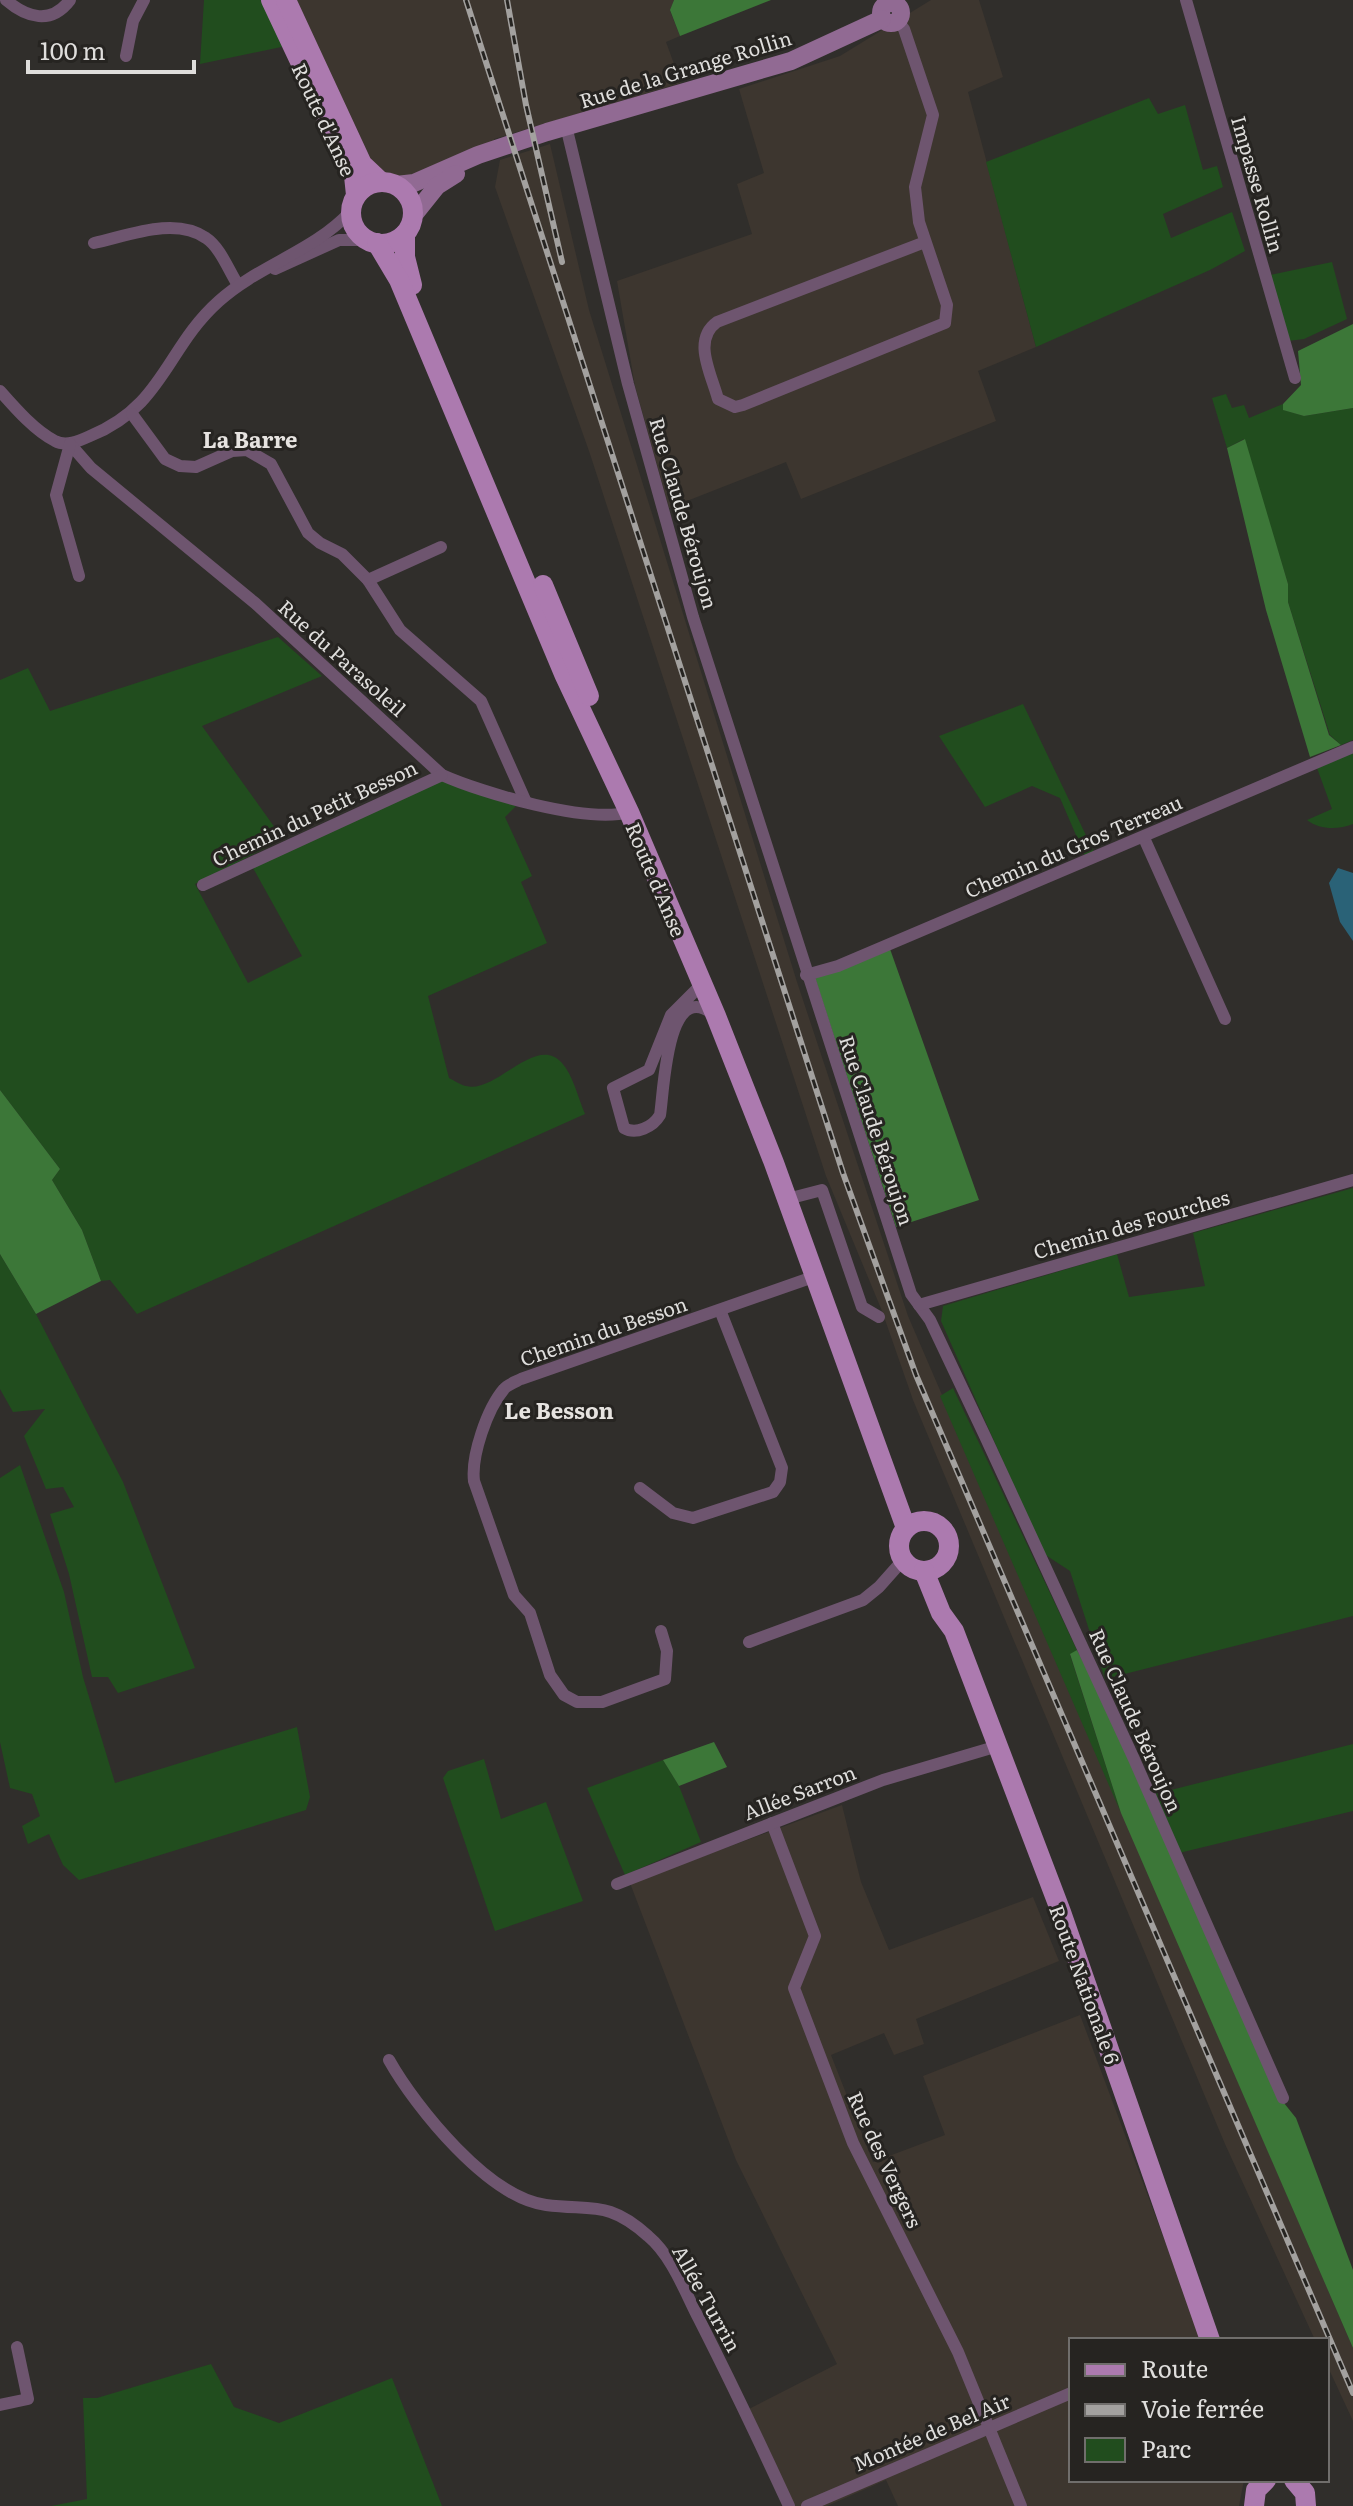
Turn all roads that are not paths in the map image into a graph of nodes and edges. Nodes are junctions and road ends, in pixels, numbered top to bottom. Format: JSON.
{"nodes":[{"id":1,"x":6,"y":0,"type":"edge"},
{"id":2,"x":70,"y":0,"type":"edge"},
{"id":3,"x":144,"y":0,"type":"edge"},
{"id":4,"x":271,"y":0,"type":"edge"},
{"id":5,"x":286,"y":0,"type":"edge"},
{"id":6,"x":1186,"y":0,"type":"edge"},
{"id":7,"x":897,"y":12,"type":"edge"},
{"id":8,"x":126,"y":56,"type":"dead end"},
{"id":9,"x":566,"y":126,"type":"junction"},
{"id":10,"x":501,"y":149,"type":"junction"},
{"id":11,"x":388,"y":183,"type":"junction"},
{"id":12,"x":353,"y":204,"type":"junction"},
{"id":13,"x":409,"y":225,"type":"junction"},
{"id":14,"x":372,"y":242,"type":"junction"},
{"id":15,"x":925,"y":242,"type":"junction"},
{"id":16,"x":94,"y":243,"type":"dead end"},
{"id":17,"x":253,"y":277,"type":"junction"},
{"id":18,"x":238,"y":285,"type":"junction"},
{"id":19,"x":1295,"y":378,"type":"dead end"},
{"id":20,"x":0,"y":391,"type":"edge"},
{"id":21,"x":132,"y":414,"type":"junction"},
{"id":22,"x":70,"y":444,"type":"junction"},
{"id":23,"x":441,"y":547,"type":"dead end"},
{"id":24,"x":79,"y":576,"type":"dead end"},
{"id":25,"x":368,"y":580,"type":"junction"},
{"id":26,"x":1353,"y":747,"type":"edge"},
{"id":27,"x":442,"y":775,"type":"junction"},
{"id":28,"x":525,"y":800,"type":"junction"},
{"id":29,"x":629,"y":812,"type":"junction"},
{"id":30,"x":1144,"y":838,"type":"junction"},
{"id":31,"x":203,"y":885,"type":"dead end"},
{"id":32,"x":806,"y":975,"type":"junction"},
{"id":33,"x":702,"y":984,"type":"junction"},
{"id":34,"x":716,"y":1016,"type":"junction"},
{"id":35,"x":1225,"y":1019,"type":"dead end"},
{"id":36,"x":1353,"y":1180,"type":"edge"},
{"id":37,"x":795,"y":1197,"type":"junction"},
{"id":38,"x":816,"y":1276,"type":"junction"},
{"id":39,"x":919,"y":1305,"type":"junction"},
{"id":40,"x":720,"y":1310,"type":"junction"},
{"id":41,"x":879,"y":1317,"type":"dead end"},
{"id":42,"x":640,"y":1488,"type":"dead end"},
{"id":43,"x":912,"y":1525,"type":"junction"},
{"id":44,"x":903,"y":1560,"type":"junction"},
{"id":45,"x":932,"y":1569,"type":"junction"},
{"id":46,"x":661,"y":1631,"type":"dead end"},
{"id":47,"x":749,"y":1642,"type":"dead end"},
{"id":48,"x":998,"y":1746,"type":"junction"},
{"id":49,"x":772,"y":1823,"type":"junction"},
{"id":50,"x":617,"y":1884,"type":"dead end"},
{"id":51,"x":389,"y":2060,"type":"dead end"},
{"id":52,"x":1283,"y":2098,"type":"dead end"},
{"id":53,"x":1209,"y":2338,"type":"edge"},
{"id":54,"x":17,"y":2347,"type":"dead end"},
{"id":55,"x":1069,"y":2394,"type":"edge"},
{"id":56,"x":0,"y":2405,"type":"edge"},
{"id":57,"x":989,"y":2428,"type":"junction"},
{"id":58,"x":1296,"y":2482,"type":"edge"},
{"id":59,"x":789,"y":2506,"type":"edge"},
{"id":60,"x":807,"y":2506,"type":"edge"},
{"id":61,"x":1021,"y":2506,"type":"edge"},
{"id":62,"x":1306,"y":2506,"type":"edge"}],
"edges":[{"from":1,"to":2,"type":"street"},
{"from":3,"to":8,"type":"street"},
{"from":4,"to":12,"type":"main road","name":"Route d'Anse"},
{"from":5,"to":11,"type":"main road","name":"Route d'Anse"},
{"from":6,"to":19,"type":"street","name":"Impasse Rollin"},
{"from":7,"to":9,"type":"main road","name":"Rue de la Grange Rollin"},
{"from":7,"to":15,"type":"street"},
{"from":9,"to":10,"type":"main road","name":"Rue de la Grange Rollin"},
{"from":9,"to":32,"type":"street","name":"Rue Claude Béroujon"},
{"from":10,"to":11,"type":"main road","name":"Rue de la Grange Rollin"},
{"from":10,"to":13,"type":"main road","name":"Rue de la Grange Rollin"},
{"from":11,"to":12,"type":"main road"},
{"from":11,"to":13,"type":"main road"},
{"from":12,"to":14,"type":"main road"},
{"from":12,"to":17,"type":"street"},
{"from":13,"to":14,"type":"main road"},
{"from":13,"to":37,"type":"main road","name":"Route d'Anse"},
{"from":14,"to":17,"type":"street"},
{"from":14,"to":29,"type":"main road","name":"Route d'Anse"},
{"from":15,"to":15,"type":"street"},
{"from":16,"to":18,"type":"street"},
{"from":17,"to":18,"type":"street"},
{"from":18,"to":21,"type":"street"},
{"from":20,"to":22,"type":"street","name":"Rue du Parasoleil"},
{"from":21,"to":22,"type":"street"},
{"from":21,"to":25,"type":"street"},
{"from":22,"to":24,"type":"street"},
{"from":22,"to":27,"type":"street","name":"Rue du Parasoleil"},
{"from":23,"to":25,"type":"street"},
{"from":25,"to":28,"type":"street"},
{"from":26,"to":30,"type":"street","name":"Chemin du Gros Terreau"},
{"from":27,"to":28,"type":"street","name":"Rue du Parasoleil"},
{"from":27,"to":31,"type":"street","name":"Chemin du Petit Besson"},
{"from":28,"to":29,"type":"street","name":"Rue du Parasoleil"},
{"from":29,"to":33,"type":"main road","name":"Route d'Anse"},
{"from":30,"to":32,"type":"street","name":"Chemin du Gros Terreau"},
{"from":30,"to":35,"type":"street"},
{"from":32,"to":39,"type":"street","name":"Rue Claude Béroujon"},
{"from":33,"to":34,"type":"main road","name":"Route d'Anse"},
{"from":33,"to":34,"type":"street"},
{"from":34,"to":38,"type":"main road","name":"Route d'Anse"},
{"from":36,"to":39,"type":"street","name":"Chemin des Fourches"},
{"from":37,"to":41,"type":"street"},
{"from":37,"to":43,"type":"main road","name":"Route d'Anse"},
{"from":38,"to":40,"type":"street","name":"Chemin du Besson"},
{"from":38,"to":43,"type":"main road","name":"Route d'Anse"},
{"from":39,"to":52,"type":"street","name":"Rue Claude Béroujon"},
{"from":40,"to":42,"type":"street"},
{"from":40,"to":46,"type":"street","name":"Chemin du Besson"},
{"from":43,"to":44,"type":"main road"},
{"from":43,"to":45,"type":"main road"},
{"from":44,"to":45,"type":"main road"},
{"from":44,"to":47,"type":"street"},
{"from":45,"to":48,"type":"main road","name":"Route Nationale 6"},
{"from":48,"to":49,"type":"street","name":"Allée Sarron"},
{"from":48,"to":53,"type":"main road","name":"Route Nationale 6"},
{"from":49,"to":50,"type":"street","name":"Allée Sarron"},
{"from":49,"to":57,"type":"street","name":"Rue des Vergers"},
{"from":51,"to":59,"type":"street","name":"Allée Turrin"},
{"from":54,"to":56,"type":"street"},
{"from":55,"to":57,"type":"street","name":"Montée de Bel Air"},
{"from":57,"to":60,"type":"street","name":"Montée de Bel Air"},
{"from":57,"to":61,"type":"street","name":"Rue des Vergers"},
{"from":58,"to":62,"type":"main road"}]}
